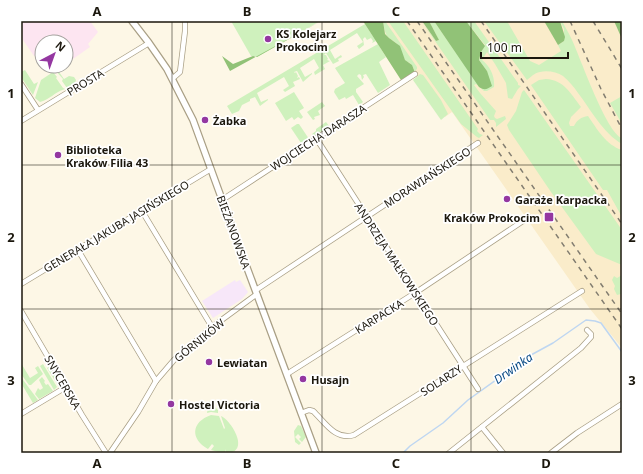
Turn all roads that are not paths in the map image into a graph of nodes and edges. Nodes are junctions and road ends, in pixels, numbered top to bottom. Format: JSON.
{"nodes":[{"id":1,"x":132,"y":21,"type":"edge"},
{"id":2,"x":185,"y":21,"type":"edge"},
{"id":3,"x":149,"y":43,"type":"junction"},
{"id":4,"x":415,"y":74,"type":"dead end"},
{"id":5,"x":172,"y":78,"type":"junction"},
{"id":6,"x":21,"y":84,"type":"edge"},
{"id":7,"x":38,"y":110,"type":"junction"},
{"id":8,"x":21,"y":121,"type":"edge"},
{"id":9,"x":316,"y":138,"type":"junction"},
{"id":10,"x":478,"y":143,"type":"dead end"},
{"id":11,"x":211,"y":169,"type":"junction"},
{"id":12,"x":222,"y":200,"type":"junction"},
{"id":13,"x":142,"y":211,"type":"junction"},
{"id":14,"x":366,"y":216,"type":"junction"},
{"id":15,"x":529,"y":217,"type":"dead end"},
{"id":16,"x":78,"y":250,"type":"junction"},
{"id":17,"x":21,"y":284,"type":"edge"},
{"id":18,"x":582,"y":291,"type":"dead end"},
{"id":19,"x":256,"y":292,"type":"junction"},
{"id":20,"x":415,"y":293,"type":"junction"},
{"id":21,"x":21,"y":311,"type":"edge"},
{"id":22,"x":212,"y":328,"type":"junction"},
{"id":23,"x":587,"y":330,"type":"dead end"},
{"id":24,"x":463,"y":366,"type":"junction"},
{"id":25,"x":287,"y":374,"type":"junction"},
{"id":26,"x":156,"y":381,"type":"junction"},
{"id":27,"x":66,"y":387,"type":"junction"},
{"id":28,"x":478,"y":390,"type":"dead end"},
{"id":29,"x":622,"y":404,"type":"edge"},
{"id":30,"x":301,"y":413,"type":"junction"},
{"id":31,"x":21,"y":414,"type":"edge"},
{"id":32,"x":482,"y":427,"type":"junction"},
{"id":33,"x":106,"y":453,"type":"edge"},
{"id":34,"x":110,"y":453,"type":"edge"},
{"id":35,"x":316,"y":453,"type":"edge"},
{"id":36,"x":449,"y":453,"type":"edge"},
{"id":37,"x":503,"y":453,"type":"edge"},
{"id":38,"x":551,"y":453,"type":"edge"}],
"edges":[{"from":1,"to":3,"type":"street","name":"BIEŻANOWSKA"},
{"from":2,"to":5,"type":"street"},
{"from":3,"to":5,"type":"street","name":"BIEŻANOWSKA"},
{"from":3,"to":7,"type":"street","name":"PROSTA"},
{"from":4,"to":9,"type":"street","name":"WOJCIECHA DARASZA"},
{"from":5,"to":11,"type":"street","name":"BIEŻANOWSKA"},
{"from":6,"to":7,"type":"street"},
{"from":7,"to":8,"type":"street","name":"PROSTA"},
{"from":9,"to":12,"type":"street","name":"WOJCIECHA DARASZA"},
{"from":9,"to":14,"type":"street","name":"ANDRZEJA MAŁKOWSKIEGO"},
{"from":10,"to":14,"type":"street","name":"MORAWIAŃSKIEGO"},
{"from":11,"to":12,"type":"street","name":"BIEŻANOWSKA"},
{"from":11,"to":13,"type":"street","name":"GENERAŁA JAKUBA JASIŃSKIEGO"},
{"from":12,"to":19,"type":"street","name":"BIEŻANOWSKA"},
{"from":13,"to":16,"type":"street","name":"GENERAŁA JAKUBA JASIŃSKIEGO"},
{"from":13,"to":22,"type":"street"},
{"from":14,"to":19,"type":"street","name":"MORAWIAŃSKIEGO"},
{"from":14,"to":20,"type":"street","name":"ANDRZEJA MAŁKOWSKIEGO"},
{"from":15,"to":20,"type":"street","name":"KARPACKA"},
{"from":16,"to":17,"type":"street","name":"GENERAŁA JAKUBA JASIŃSKIEGO"},
{"from":16,"to":26,"type":"street"},
{"from":18,"to":24,"type":"street","name":"SOLARZY"},
{"from":19,"to":22,"type":"street","name":"GÓRNIKÓW"},
{"from":19,"to":25,"type":"street","name":"BIEŻANOWSKA"},
{"from":20,"to":24,"type":"street","name":"ANDRZEJA MAŁKOWSKIEGO"},
{"from":20,"to":25,"type":"street","name":"KARPACKA"},
{"from":21,"to":27,"type":"street","name":"SNYCERSKA"},
{"from":22,"to":26,"type":"street","name":"GÓRNIKÓW"},
{"from":23,"to":32,"type":"street"},
{"from":24,"to":28,"type":"street","name":"ANDRZEJA MAŁKOWSKIEGO"},
{"from":24,"to":30,"type":"street","name":"SOLARZY"},
{"from":25,"to":30,"type":"street","name":"BIEŻANOWSKA"},
{"from":26,"to":34,"type":"street","name":"GÓRNIKÓW"},
{"from":27,"to":31,"type":"street"},
{"from":27,"to":33,"type":"street","name":"SNYCERSKA"},
{"from":29,"to":38,"type":"street"},
{"from":30,"to":35,"type":"street","name":"BIEŻANOWSKA"},
{"from":32,"to":36,"type":"street"},
{"from":32,"to":37,"type":"street"}]}
